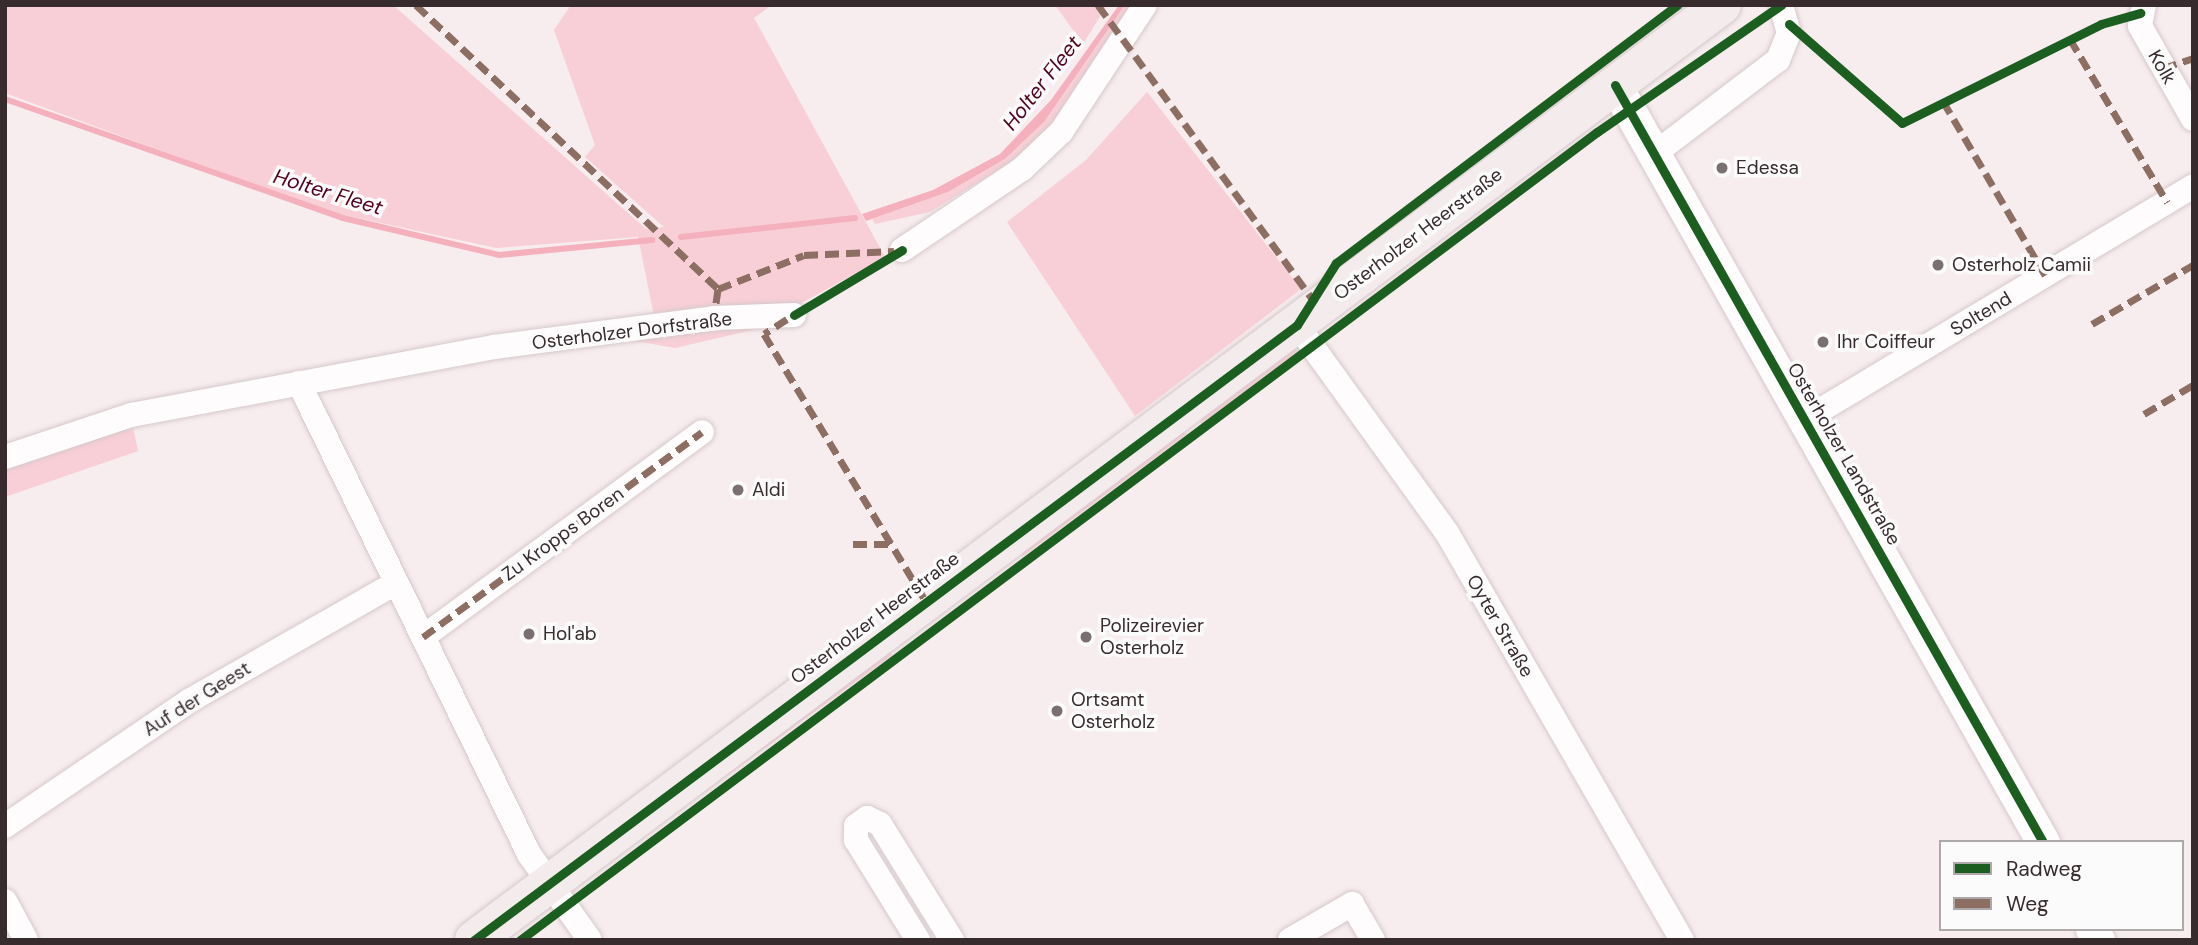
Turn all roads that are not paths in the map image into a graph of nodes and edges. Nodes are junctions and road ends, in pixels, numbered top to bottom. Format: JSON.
{"nodes":[{"id":1,"x":1145,"y":5,"type":"edge"},
{"id":2,"x":1722,"y":5,"type":"edge"},
{"id":3,"x":1781,"y":5,"type":"edge"},
{"id":4,"x":2142,"y":9,"type":"edge"},
{"id":5,"x":1615,"y":85,"type":"junction"},
{"id":6,"x":2193,"y":119,"type":"edge"},
{"id":7,"x":1654,"y":154,"type":"junction"},
{"id":8,"x":2193,"y":186,"type":"edge"},
{"id":9,"x":902,"y":250,"type":"dead end"},
{"id":10,"x":794,"y":315,"type":"dead end"},
{"id":11,"x":1297,"y":325,"type":"junction"},
{"id":12,"x":299,"y":383,"type":"junction"},
{"id":13,"x":1804,"y":420,"type":"junction"},
{"id":14,"x":702,"y":432,"type":"dead end"},
{"id":15,"x":5,"y":457,"type":"edge"},
{"id":16,"x":396,"y":583,"type":"junction"},
{"id":17,"x":423,"y":636,"type":"junction"},
{"id":18,"x":5,"y":826,"type":"edge"},
{"id":19,"x":2042,"y":840,"type":"edge"},
{"id":20,"x":550,"y":883,"type":"junction"},
{"id":21,"x":5,"y":901,"type":"edge"},
{"id":22,"x":26,"y":940,"type":"edge"},
{"id":23,"x":474,"y":940,"type":"edge"},
{"id":24,"x":590,"y":940,"type":"edge"},
{"id":25,"x":918,"y":940,"type":"edge"},
{"id":26,"x":953,"y":940,"type":"edge"},
{"id":27,"x":1290,"y":940,"type":"edge"},
{"id":28,"x":1373,"y":940,"type":"edge"},
{"id":29,"x":1682,"y":940,"type":"edge"}],
"edges":[{"from":1,"to":9,"type":"street"},
{"from":2,"to":5,"type":"main road","name":"Osterholzer Heerstraße"},
{"from":3,"to":7,"type":"street"},
{"from":4,"to":6,"type":"street","name":"Kolk"},
{"from":5,"to":7,"type":"main road","name":"Osterholzer Landstraße"},
{"from":5,"to":11,"type":"main road","name":"Osterholzer Heerstraße"},
{"from":7,"to":13,"type":"main road","name":"Osterholzer Landstraße"},
{"from":8,"to":13,"type":"street","name":"Soltend"},
{"from":10,"to":12,"type":"street","name":"Osterholzer Dorfstraße"},
{"from":11,"to":20,"type":"main road","name":"Osterholzer Heerstraße"},
{"from":11,"to":29,"type":"street","name":"Oyter Straße"},
{"from":12,"to":15,"type":"street","name":"Osterholzer Dorfstraße"},
{"from":12,"to":16,"type":"street"},
{"from":13,"to":19,"type":"main road","name":"Osterholzer Landstraße"},
{"from":14,"to":17,"type":"street","name":"Zu Kropps Boren"},
{"from":16,"to":17,"type":"street"},
{"from":16,"to":18,"type":"street","name":"Auf der Geest"},
{"from":17,"to":20,"type":"street"},
{"from":20,"to":23,"type":"main road","name":"Osterholzer Heerstraße"},
{"from":20,"to":24,"type":"street"},
{"from":21,"to":22,"type":"street"},
{"from":25,"to":26,"type":"street"},
{"from":27,"to":28,"type":"street"}]}
